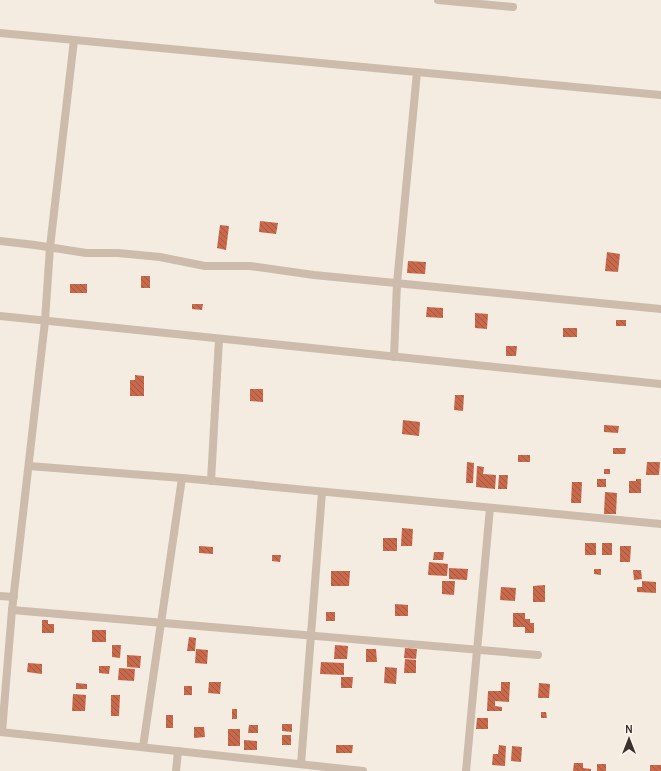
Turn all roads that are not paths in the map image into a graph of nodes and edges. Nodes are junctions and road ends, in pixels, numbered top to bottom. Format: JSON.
{"nodes":[{"id":1,"x":438,"y":0,"type":"edge"},
{"id":2,"x":513,"y":7,"type":"dead end"},
{"id":3,"x":0,"y":33,"type":"edge"},
{"id":4,"x":74,"y":40,"type":"junction"},
{"id":5,"x":417,"y":72,"type":"junction"},
{"id":6,"x":661,"y":95,"type":"edge"},
{"id":7,"x":0,"y":241,"type":"edge"},
{"id":8,"x":50,"y":247,"type":"junction"},
{"id":9,"x":397,"y":283,"type":"junction"},
{"id":10,"x":661,"y":309,"type":"edge"},
{"id":11,"x":0,"y":316,"type":"edge"},
{"id":12,"x":45,"y":321,"type":"junction"},
{"id":13,"x":219,"y":338,"type":"junction"},
{"id":14,"x":394,"y":356,"type":"junction"},
{"id":15,"x":661,"y":384,"type":"edge"},
{"id":16,"x":29,"y":466,"type":"junction"},
{"id":17,"x":182,"y":478,"type":"junction"},
{"id":18,"x":211,"y":481,"type":"junction"},
{"id":19,"x":322,"y":492,"type":"junction"},
{"id":20,"x":490,"y":508,"type":"junction"},
{"id":21,"x":661,"y":524,"type":"edge"},
{"id":22,"x":0,"y":596,"type":"edge"},
{"id":23,"x":14,"y":597,"type":"junction"},
{"id":24,"x":12,"y":610,"type":"junction"},
{"id":25,"x":161,"y":623,"type":"junction"},
{"id":26,"x":311,"y":636,"type":"junction"},
{"id":27,"x":477,"y":650,"type":"junction"},
{"id":28,"x":538,"y":655,"type":"dead end"},
{"id":29,"x":1,"y":732,"type":"edge"},
{"id":30,"x":143,"y":747,"type":"junction"},
{"id":31,"x":178,"y":751,"type":"junction"},
{"id":32,"x":301,"y":764,"type":"junction"},
{"id":33,"x":317,"y":768,"type":"edge"},
{"id":34,"x":176,"y":771,"type":"edge"},
{"id":35,"x":363,"y":771,"type":"edge"},
{"id":36,"x":466,"y":771,"type":"edge"}],
"edges":[{"from":1,"to":2,"type":"street"},
{"from":3,"to":4,"type":"street"},
{"from":4,"to":5,"type":"street"},
{"from":4,"to":8,"type":"street"},
{"from":5,"to":6,"type":"street"},
{"from":5,"to":9,"type":"street"},
{"from":7,"to":8,"type":"street"},
{"from":8,"to":9,"type":"street"},
{"from":8,"to":12,"type":"street"},
{"from":9,"to":10,"type":"street"},
{"from":9,"to":14,"type":"street"},
{"from":11,"to":12,"type":"street"},
{"from":12,"to":13,"type":"street"},
{"from":12,"to":16,"type":"street"},
{"from":13,"to":14,"type":"street"},
{"from":13,"to":18,"type":"street"},
{"from":14,"to":15,"type":"street"},
{"from":16,"to":17,"type":"street"},
{"from":16,"to":23,"type":"street"},
{"from":17,"to":18,"type":"street"},
{"from":17,"to":25,"type":"street"},
{"from":18,"to":19,"type":"street"},
{"from":19,"to":20,"type":"street"},
{"from":19,"to":26,"type":"street"},
{"from":20,"to":21,"type":"street"},
{"from":20,"to":27,"type":"street"},
{"from":22,"to":23,"type":"street"},
{"from":23,"to":24,"type":"street"},
{"from":24,"to":25,"type":"street"},
{"from":24,"to":29,"type":"street"},
{"from":25,"to":26,"type":"street"},
{"from":25,"to":30,"type":"street"},
{"from":26,"to":27,"type":"street"},
{"from":26,"to":32,"type":"street"},
{"from":27,"to":28,"type":"street"},
{"from":27,"to":36,"type":"street"},
{"from":29,"to":30,"type":"street"},
{"from":30,"to":31,"type":"street"},
{"from":31,"to":32,"type":"street"},
{"from":31,"to":34,"type":"street"},
{"from":32,"to":33,"type":"street"},
{"from":33,"to":35,"type":"street"}]}
